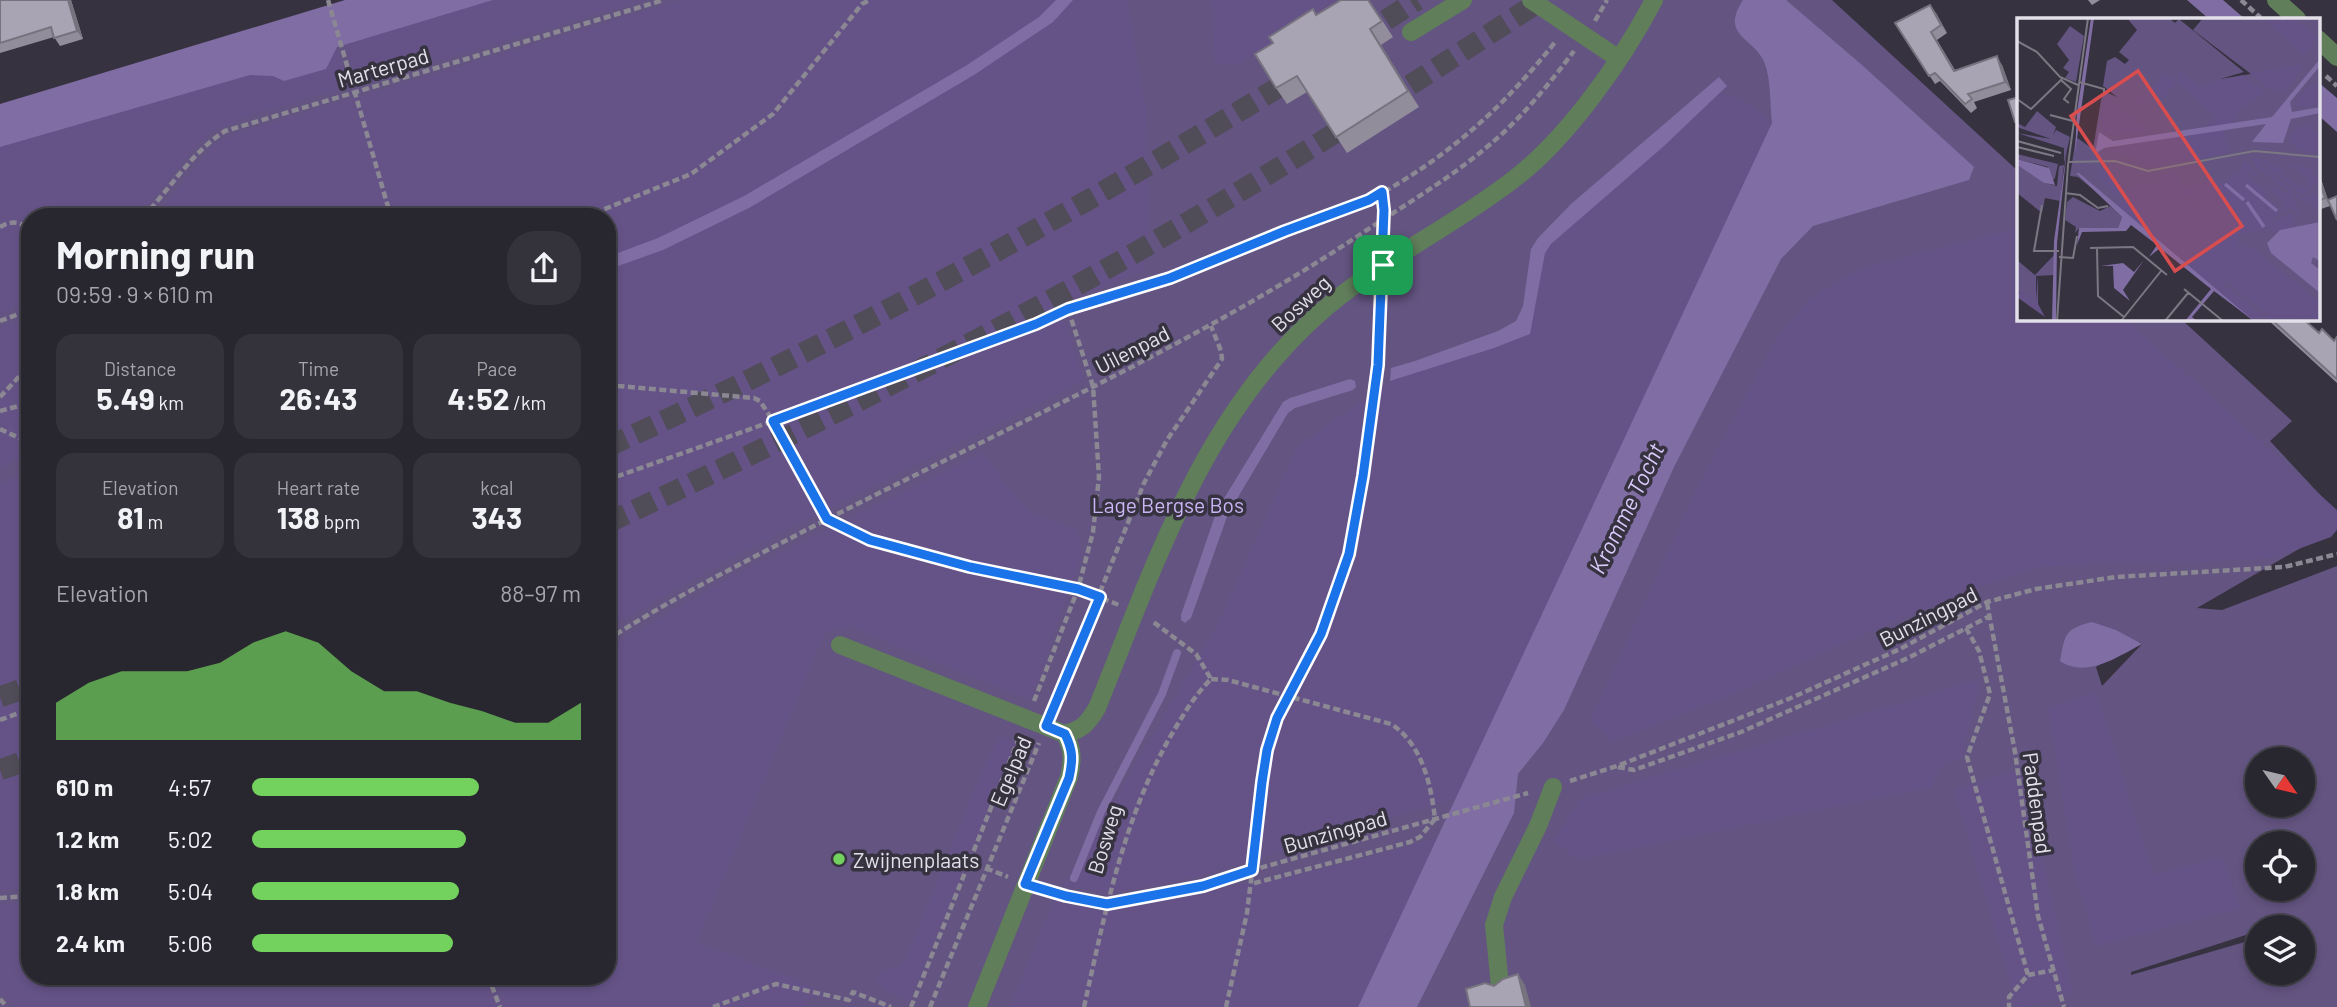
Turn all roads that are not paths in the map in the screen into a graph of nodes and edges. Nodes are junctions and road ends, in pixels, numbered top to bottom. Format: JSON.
{"nodes":[{"id":1,"x":1463,"y":0,"type":"edge"},
{"id":2,"x":1531,"y":0,"type":"edge"},
{"id":3,"x":1654,"y":0,"type":"edge"},
{"id":4,"x":2276,"y":0,"type":"edge"},
{"id":5,"x":2296,"y":18,"type":"edge"},
{"id":6,"x":1411,"y":32,"type":"dead end"},
{"id":7,"x":2320,"y":41,"type":"edge"},
{"id":8,"x":2337,"y":57,"type":"edge"},
{"id":9,"x":1619,"y":59,"type":"junction"},
{"id":10,"x":839,"y":645,"type":"dead end"},
{"id":11,"x":1065,"y":734,"type":"junction"},
{"id":12,"x":1553,"y":786,"type":"road end"},
{"id":13,"x":1500,"y":986,"type":"edge"},
{"id":14,"x":977,"y":1007,"type":"edge"}],
"edges":[{"from":1,"to":6,"type":"street"},
{"from":2,"to":9,"type":"street"},
{"from":3,"to":9,"type":"street","name":"Bosweg"},
{"from":4,"to":5,"type":"street"},
{"from":7,"to":8,"type":"street"},
{"from":9,"to":11,"type":"street","name":"Bosweg"},
{"from":10,"to":11,"type":"street"},
{"from":11,"to":14,"type":"street"},
{"from":12,"to":13,"type":"street"}]}
